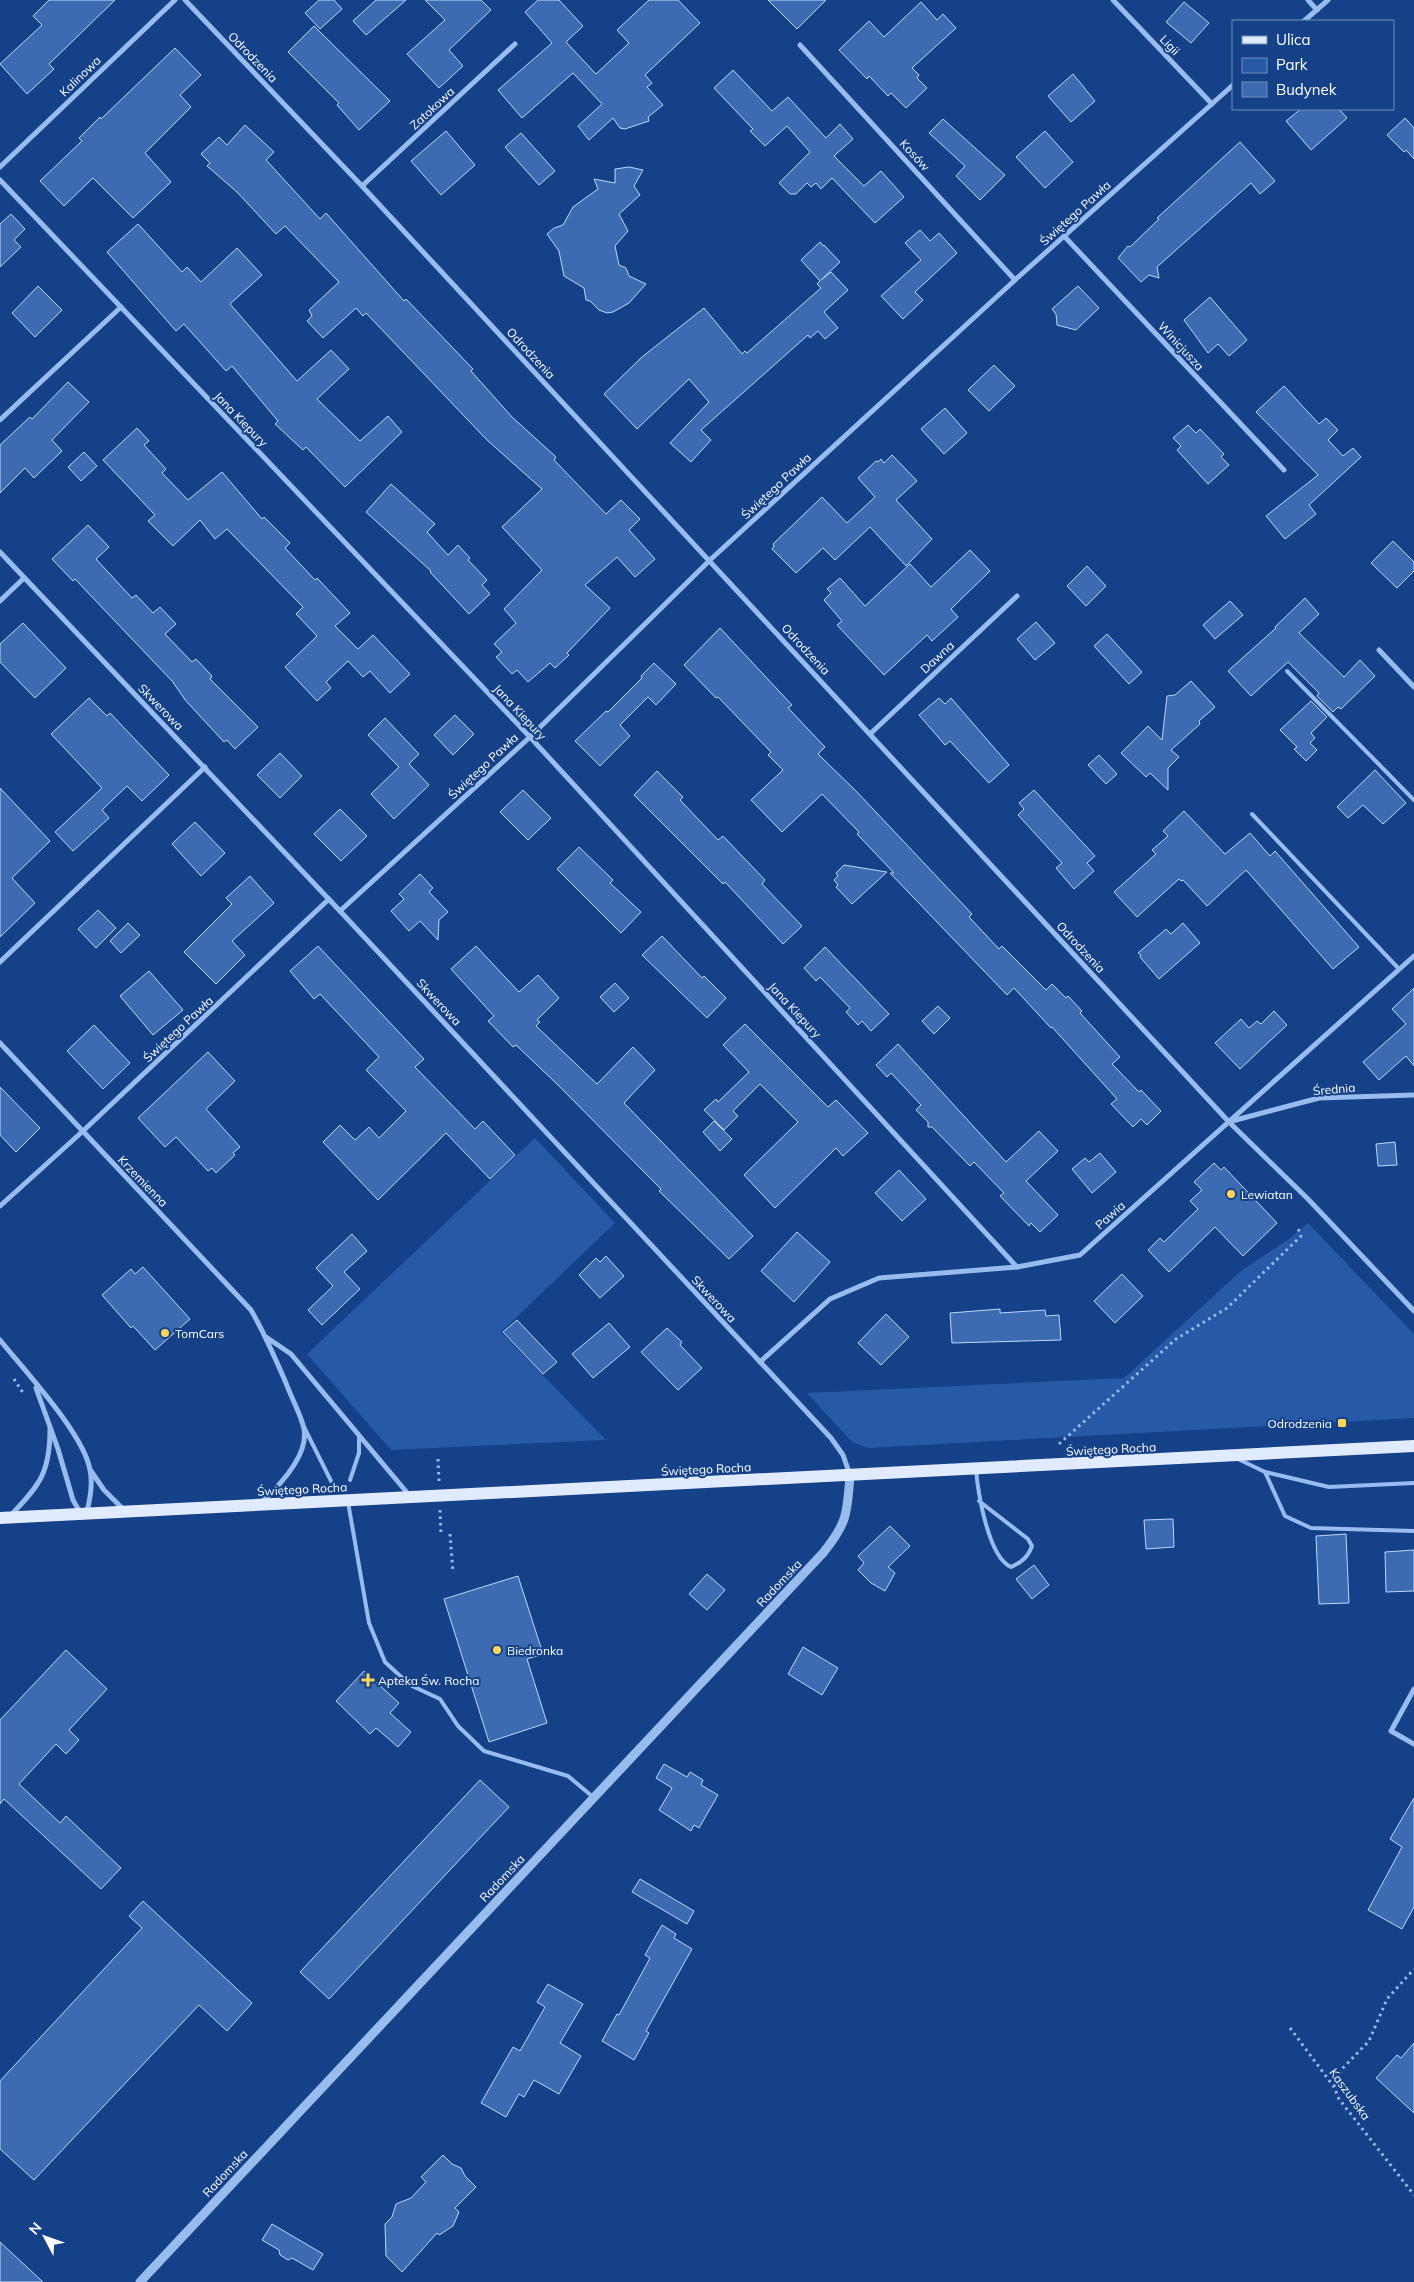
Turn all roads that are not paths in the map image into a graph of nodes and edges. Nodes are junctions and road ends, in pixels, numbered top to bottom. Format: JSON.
{"nodes":[{"id":1,"x":175,"y":0,"type":"edge"},
{"id":2,"x":185,"y":0,"type":"edge"},
{"id":3,"x":1113,"y":0,"type":"edge"},
{"id":4,"x":1308,"y":0,"type":"edge"},
{"id":5,"x":1328,"y":0,"type":"edge"},
{"id":6,"x":1317,"y":10,"type":"junction"},
{"id":7,"x":1305,"y":20,"type":"edge"},
{"id":8,"x":515,"y":44,"type":"dead end"},
{"id":9,"x":800,"y":45,"type":"dead end"},
{"id":10,"x":1232,"y":86,"type":"edge"},
{"id":11,"x":1212,"y":104,"type":"junction"},
{"id":12,"x":0,"y":167,"type":"edge"},
{"id":13,"x":0,"y":180,"type":"edge"},
{"id":14,"x":362,"y":186,"type":"junction"},
{"id":15,"x":1064,"y":236,"type":"junction"},
{"id":16,"x":1015,"y":280,"type":"junction"},
{"id":17,"x":121,"y":307,"type":"junction"},
{"id":18,"x":0,"y":420,"type":"edge"},
{"id":19,"x":1284,"y":470,"type":"dead end"},
{"id":20,"x":0,"y":552,"type":"edge"},
{"id":21,"x":710,"y":560,"type":"junction"},
{"id":22,"x":24,"y":578,"type":"junction"},
{"id":23,"x":1017,"y":596,"type":"dead end"},
{"id":24,"x":0,"y":601,"type":"edge"},
{"id":25,"x":1379,"y":650,"type":"dead end"},
{"id":26,"x":1287,"y":671,"type":"dead end"},
{"id":27,"x":1414,"y":687,"type":"edge"},
{"id":28,"x":870,"y":734,"type":"junction"},
{"id":29,"x":530,"y":737,"type":"junction"},
{"id":30,"x":205,"y":767,"type":"junction"},
{"id":31,"x":1414,"y":800,"type":"edge"},
{"id":32,"x":1252,"y":814,"type":"dead end"},
{"id":33,"x":329,"y":899,"type":"junction"},
{"id":34,"x":340,"y":911,"type":"junction"},
{"id":35,"x":1414,"y":956,"type":"edge"},
{"id":36,"x":0,"y":962,"type":"edge"},
{"id":37,"x":1399,"y":969,"type":"junction"},
{"id":38,"x":0,"y":1043,"type":"edge"},
{"id":39,"x":1414,"y":1095,"type":"edge"},
{"id":40,"x":1229,"y":1122,"type":"junction"},
{"id":41,"x":84,"y":1131,"type":"junction"},
{"id":42,"x":0,"y":1206,"type":"edge"},
{"id":43,"x":1017,"y":1267,"type":"junction"},
{"id":44,"x":1414,"y":1311,"type":"edge"},
{"id":45,"x":266,"y":1336,"type":"junction"},
{"id":46,"x":0,"y":1340,"type":"edge"},
{"id":47,"x":760,"y":1362,"type":"junction"},
{"id":48,"x":34,"y":1382,"type":"junction"},
{"id":49,"x":50,"y":1423,"type":"junction"},
{"id":50,"x":304,"y":1427,"type":"junction"},
{"id":51,"x":358,"y":1433,"type":"junction"},
{"id":52,"x":1414,"y":1446,"type":"edge"},
{"id":53,"x":1232,"y":1456,"type":"junction"},
{"id":54,"x":90,"y":1469,"type":"junction"},
{"id":55,"x":976,"y":1470,"type":"junction"},
{"id":56,"x":1265,"y":1472,"type":"junction"},
{"id":57,"x":850,"y":1475,"type":"junction"},
{"id":58,"x":350,"y":1480,"type":"dead end"},
{"id":59,"x":331,"y":1481,"type":"dead end"},
{"id":60,"x":1414,"y":1483,"type":"edge"},
{"id":61,"x":411,"y":1497,"type":"junction"},
{"id":62,"x":348,"y":1500,"type":"junction"},
{"id":63,"x":979,"y":1500,"type":"junction"},
{"id":64,"x":259,"y":1505,"type":"junction"},
{"id":65,"x":126,"y":1512,"type":"junction"},
{"id":66,"x":84,"y":1514,"type":"junction"},
{"id":67,"x":4,"y":1518,"type":"edge"},
{"id":68,"x":1414,"y":1531,"type":"edge"},
{"id":69,"x":1414,"y":1689,"type":"edge"},
{"id":70,"x":1414,"y":1744,"type":"edge"},
{"id":71,"x":594,"y":1798,"type":"junction"},
{"id":72,"x":140,"y":2282,"type":"edge"}],
"edges":[{"from":1,"to":12,"type":"street","name":"Kalinowa"},
{"from":2,"to":14,"type":"street","name":"Odrodzenia"},
{"from":3,"to":11,"type":"street","name":"Ligii"},
{"from":4,"to":6,"type":"street"},
{"from":5,"to":6,"type":"street"},
{"from":6,"to":7,"type":"street"},
{"from":8,"to":14,"type":"street","name":"Zatokowa"},
{"from":9,"to":16,"type":"street","name":"Kosów"},
{"from":10,"to":11,"type":"street","name":"Świętego Pawła"},
{"from":11,"to":15,"type":"street","name":"Świętego Pawła"},
{"from":13,"to":17,"type":"street","name":"Jana Kiepury"},
{"from":14,"to":21,"type":"street","name":"Odrodzenia"},
{"from":15,"to":16,"type":"street","name":"Świętego Pawła"},
{"from":15,"to":19,"type":"street","name":"Winicjusza"},
{"from":16,"to":21,"type":"street","name":"Świętego Pawła"},
{"from":17,"to":18,"type":"street"},
{"from":17,"to":29,"type":"street","name":"Jana Kiepury"},
{"from":20,"to":22,"type":"street","name":"Skwerowa"},
{"from":21,"to":28,"type":"street","name":"Odrodzenia"},
{"from":21,"to":29,"type":"street","name":"Świętego Pawła"},
{"from":22,"to":24,"type":"street"},
{"from":22,"to":30,"type":"street","name":"Skwerowa"},
{"from":23,"to":28,"type":"street","name":"Dawna"},
{"from":25,"to":27,"type":"street"},
{"from":26,"to":31,"type":"lane"},
{"from":28,"to":40,"type":"street","name":"Odrodzenia"},
{"from":29,"to":34,"type":"street","name":"Świętego Pawła"},
{"from":29,"to":43,"type":"street","name":"Jana Kiepury"},
{"from":30,"to":33,"type":"street","name":"Skwerowa"},
{"from":30,"to":36,"type":"street"},
{"from":32,"to":37,"type":"lane"},
{"from":33,"to":34,"type":"street","name":"Skwerowa"},
{"from":33,"to":41,"type":"street","name":"Świętego Pawła"},
{"from":34,"to":47,"type":"street","name":"Skwerowa"},
{"from":35,"to":37,"type":"street","name":"Pawia"},
{"from":37,"to":40,"type":"street","name":"Pawia"},
{"from":38,"to":41,"type":"street","name":"Krzemienna"},
{"from":39,"to":40,"type":"street","name":"Średnia"},
{"from":40,"to":43,"type":"street","name":"Pawia"},
{"from":40,"to":44,"type":"street","name":"Odrodzenia"},
{"from":41,"to":42,"type":"street","name":"Świętego Pawła"},
{"from":41,"to":45,"type":"street","name":"Krzemienna"},
{"from":43,"to":47,"type":"street","name":"Pawia"},
{"from":45,"to":50,"type":"street","name":"Krzemienna"},
{"from":45,"to":51,"type":"street","name":"Krzemienna"},
{"from":46,"to":48,"type":"street"},
{"from":47,"to":57,"type":"street","name":"Skwerowa"},
{"from":48,"to":49,"type":"street"},
{"from":48,"to":54,"type":"street"},
{"from":49,"to":66,"type":"street"},
{"from":49,"to":67,"type":"street"},
{"from":50,"to":59,"type":"lane"},
{"from":50,"to":64,"type":"street"},
{"from":51,"to":58,"type":"lane"},
{"from":51,"to":61,"type":"street","name":"Krzemienna"},
{"from":52,"to":53,"type":"main road","name":"Świętego Rocha"},
{"from":53,"to":55,"type":"main road","name":"Świętego Rocha"},
{"from":53,"to":56,"type":"lane"},
{"from":54,"to":65,"type":"street"},
{"from":54,"to":66,"type":"street"},
{"from":55,"to":57,"type":"main road","name":"Świętego Rocha"},
{"from":55,"to":63,"type":"lane"},
{"from":56,"to":60,"type":"lane"},
{"from":56,"to":68,"type":"lane"},
{"from":57,"to":61,"type":"main road","name":"Świętego Rocha"},
{"from":57,"to":71,"type":"street","name":"Radomska"},
{"from":61,"to":62,"type":"main road","name":"Świętego Rocha"},
{"from":62,"to":64,"type":"main road","name":"Świętego Rocha"},
{"from":62,"to":71,"type":"lane"},
{"from":63,"to":63,"type":"lane"},
{"from":64,"to":65,"type":"main road","name":"Świętego Rocha"},
{"from":65,"to":66,"type":"main road","name":"Świętego Rocha"},
{"from":66,"to":67,"type":"main road","name":"Świętego Rocha"},
{"from":69,"to":70,"type":"street"},
{"from":71,"to":72,"type":"street","name":"Radomska"}]}
